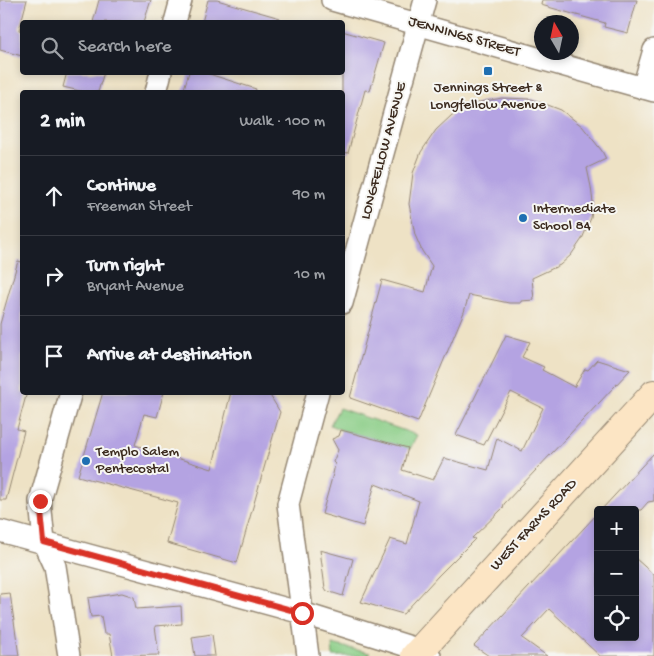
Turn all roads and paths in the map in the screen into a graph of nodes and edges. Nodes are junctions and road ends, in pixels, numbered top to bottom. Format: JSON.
{"nodes":[{"id":1,"x":181,"y":0,"type":"edge"},
{"id":2,"x":332,"y":0,"type":"edge"},
{"id":3,"x":425,"y":0,"type":"edge"},
{"id":4,"x":175,"y":20,"type":"edge"},
{"id":5,"x":418,"y":25,"type":"junction"},
{"id":6,"x":654,"y":50,"type":"edge"},
{"id":7,"x":160,"y":75,"type":"edge"},
{"id":8,"x":649,"y":89,"type":"edge"},
{"id":9,"x":156,"y":90,"type":"edge"},
{"id":10,"x":345,"y":292,"type":"edge"},
{"id":11,"x":654,"y":394,"type":"edge"},
{"id":12,"x":70,"y":395,"type":"edge"},
{"id":13,"x":317,"y":395,"type":"edge"},
{"id":14,"x":0,"y":531,"type":"edge"},
{"id":15,"x":44,"y":542,"type":"junction"},
{"id":16,"x":302,"y":613,"type":"junction"},
{"id":17,"x":421,"y":654,"type":"edge"},
{"id":18,"x":69,"y":656,"type":"edge"},
{"id":19,"x":308,"y":656,"type":"edge"}],
"edges":[{"from":1,"to":4,"type":"street"},
{"from":2,"to":5,"type":"street","name":"JENNINGS STREET"},
{"from":3,"to":5,"type":"street","name":"LONGFELLOW AVENUE"},
{"from":5,"to":8,"type":"street","name":"JENNINGS STREET"},
{"from":5,"to":10,"type":"street","name":"LONGFELLOW AVENUE"},
{"from":6,"to":8,"type":"street"},
{"from":7,"to":9,"type":"street"},
{"from":11,"to":17,"type":"street","name":"WEST FARMS ROAD"},
{"from":12,"to":15,"type":"street"},
{"from":13,"to":16,"type":"street"},
{"from":14,"to":15,"type":"street"},
{"from":15,"to":16,"type":"street"},
{"from":15,"to":18,"type":"street"},
{"from":16,"to":17,"type":"street"},
{"from":16,"to":19,"type":"street"}]}
